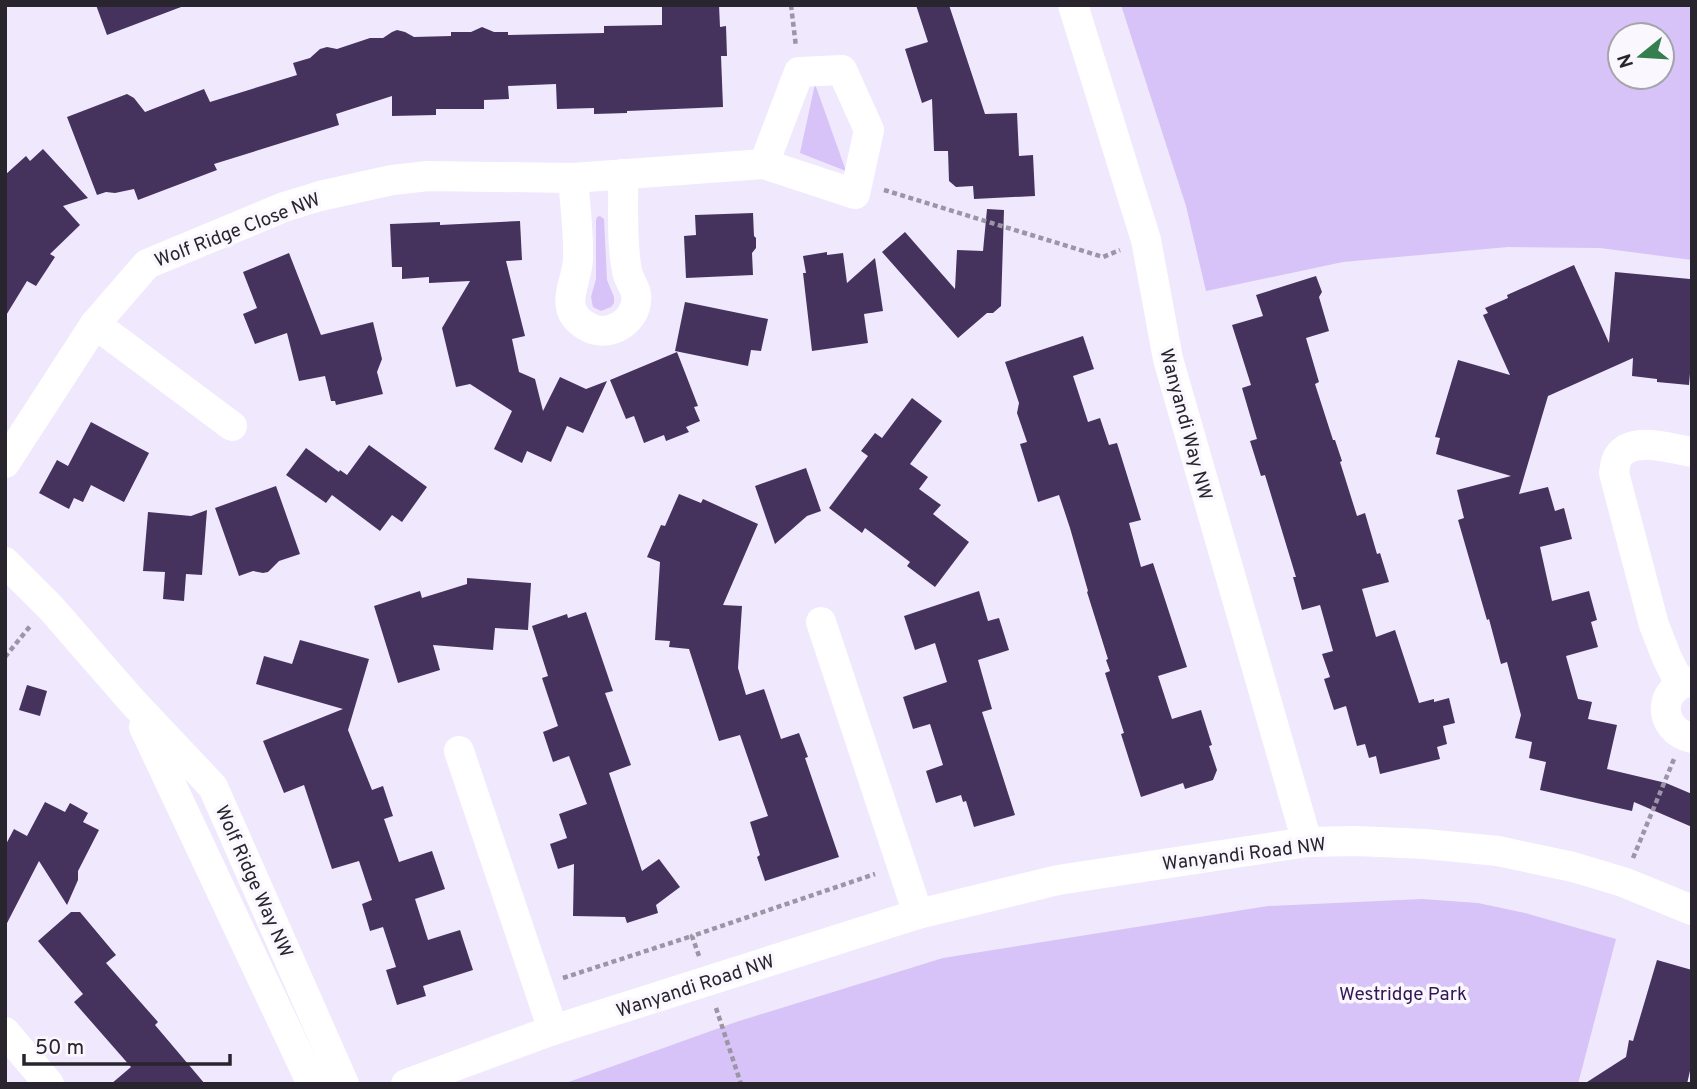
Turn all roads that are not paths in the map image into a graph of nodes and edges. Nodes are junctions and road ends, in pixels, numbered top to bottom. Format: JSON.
{"nodes":[{"id":1,"x":1073,"y":5,"type":"edge"},
{"id":2,"x":764,"y":164,"type":"junction"},
{"id":3,"x":623,"y":174,"type":"junction"},
{"id":4,"x":573,"y":178,"type":"junction"},
{"id":5,"x":95,"y":324,"type":"junction"},
{"id":6,"x":232,"y":426,"type":"dead end"},
{"id":7,"x":1692,"y":452,"type":"edge"},
{"id":8,"x":5,"y":463,"type":"edge"},
{"id":9,"x":5,"y":562,"type":"edge"},
{"id":10,"x":821,"y":622,"type":"dead end"},
{"id":11,"x":1686,"y":682,"type":"edge"},
{"id":12,"x":132,"y":701,"type":"junction"},
{"id":13,"x":1688,"y":737,"type":"edge"},
{"id":14,"x":459,"y":751,"type":"dead end"},
{"id":15,"x":1307,"y":842,"type":"junction"},
{"id":16,"x":1692,"y":911,"type":"edge"},
{"id":17,"x":918,"y":914,"type":"junction"},
{"id":18,"x":553,"y":1030,"type":"junction"},
{"id":19,"x":5,"y":1032,"type":"edge"},
{"id":20,"x":49,"y":1084,"type":"edge"},
{"id":21,"x":312,"y":1084,"type":"edge"},
{"id":22,"x":344,"y":1084,"type":"edge"},
{"id":23,"x":406,"y":1084,"type":"edge"}],
"edges":[{"from":1,"to":15,"type":"street","name":"Wanyandi Way NW"},
{"from":2,"to":2,"type":"street","name":"Wolf Ridge Close NW"},
{"from":2,"to":3,"type":"street","name":"Wolf Ridge Close NW"},
{"from":3,"to":4,"type":"street","name":"Wolf Ridge Close NW"},
{"from":3,"to":4,"type":"street"},
{"from":4,"to":5,"type":"street","name":"Wolf Ridge Close NW"},
{"from":5,"to":6,"type":"street"},
{"from":5,"to":8,"type":"street","name":"Wolf Ridge Close NW"},
{"from":7,"to":11,"type":"street"},
{"from":9,"to":12,"type":"street","name":"Wolf Ridge Way NW"},
{"from":10,"to":17,"type":"street"},
{"from":11,"to":13,"type":"street"},
{"from":12,"to":21,"type":"street","name":"Wolf Ridge Way NW"},
{"from":12,"to":22,"type":"street","name":"Wolf Ridge Way NW"},
{"from":14,"to":18,"type":"street"},
{"from":15,"to":16,"type":"street","name":"Wanyandi Road NW"},
{"from":15,"to":17,"type":"street","name":"Wanyandi Road NW"},
{"from":17,"to":18,"type":"street","name":"Wanyandi Road NW"},
{"from":18,"to":23,"type":"street","name":"Wanyandi Road NW"},
{"from":19,"to":20,"type":"street"}]}
